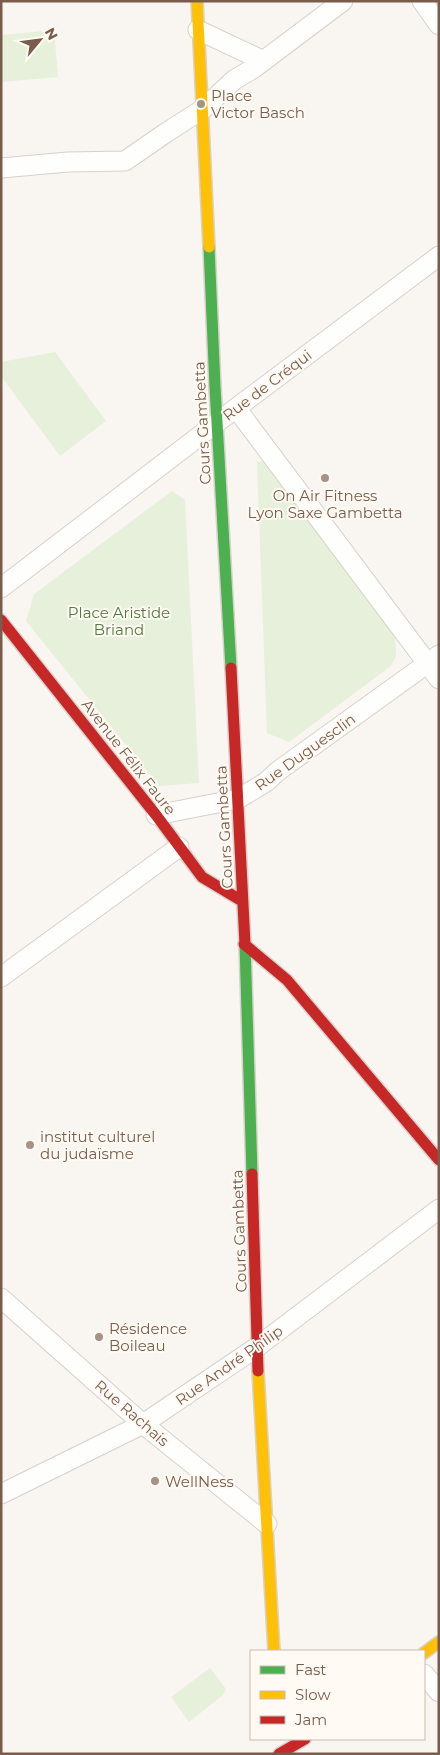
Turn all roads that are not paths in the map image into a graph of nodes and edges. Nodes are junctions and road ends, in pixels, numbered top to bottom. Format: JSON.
{"nodes":[{"id":1,"x":197,"y":1,"type":"edge"},
{"id":2,"x":343,"y":1,"type":"edge"},
{"id":3,"x":422,"y":1,"type":"edge"},
{"id":4,"x":439,"y":25,"type":"edge"},
{"id":5,"x":198,"y":30,"type":"junction"},
{"id":6,"x":264,"y":60,"type":"junction"},
{"id":7,"x":203,"y":109,"type":"junction"},
{"id":8,"x":1,"y":168,"type":"edge"},
{"id":9,"x":439,"y":256,"type":"edge"},
{"id":10,"x":236,"y":408,"type":"junction"},
{"id":11,"x":217,"y":422,"type":"junction"},
{"id":12,"x":1,"y":588,"type":"edge"},
{"id":13,"x":1,"y":620,"type":"edge"},
{"id":14,"x":433,"y":659,"type":"edge"},
{"id":15,"x":439,"y":679,"type":"edge"},
{"id":16,"x":238,"y":799,"type":"junction"},
{"id":17,"x":156,"y":816,"type":"junction"},
{"id":18,"x":179,"y":847,"type":"junction"},
{"id":19,"x":242,"y":901,"type":"junction"},
{"id":20,"x":244,"y":944,"type":"junction"},
{"id":21,"x":1,"y":977,"type":"edge"},
{"id":22,"x":439,"y":1160,"type":"edge"},
{"id":23,"x":439,"y":1209,"type":"edge"},
{"id":24,"x":1,"y":1298,"type":"edge"},
{"id":25,"x":258,"y":1347,"type":"junction"},
{"id":26,"x":143,"y":1424,"type":"junction"},
{"id":27,"x":1,"y":1494,"type":"edge"},
{"id":28,"x":267,"y":1524,"type":"junction"},
{"id":29,"x":439,"y":1642,"type":"edge"},
{"id":30,"x":274,"y":1650,"type":"edge"},
{"id":31,"x":425,"y":1652,"type":"edge"},
{"id":32,"x":425,"y":1675,"type":"edge"},
{"id":33,"x":439,"y":1692,"type":"edge"},
{"id":34,"x":279,"y":1740,"type":"edge"},
{"id":35,"x":303,"y":1740,"type":"edge"},
{"id":36,"x":280,"y":1753,"type":"edge"}],
"edges":[{"from":1,"to":5,"type":"main road","name":"Cours Gambetta"},
{"from":2,"to":6,"type":"street"},
{"from":3,"to":4,"type":"street"},
{"from":5,"to":6,"type":"street"},
{"from":5,"to":7,"type":"main road","name":"Cours Gambetta"},
{"from":6,"to":7,"type":"street"},
{"from":7,"to":8,"type":"street"},
{"from":7,"to":11,"type":"main road","name":"Cours Gambetta"},
{"from":9,"to":10,"type":"street","name":"Rue de Créqui"},
{"from":10,"to":11,"type":"street","name":"Rue de Créqui"},
{"from":10,"to":14,"type":"street"},
{"from":11,"to":12,"type":"street","name":"Rue de Créqui"},
{"from":11,"to":16,"type":"main road","name":"Cours Gambetta"},
{"from":13,"to":17,"type":"main road","name":"Avenue Félix Faure"},
{"from":14,"to":15,"type":"street"},
{"from":14,"to":16,"type":"street","name":"Rue Duguesclin"},
{"from":16,"to":17,"type":"street","name":"Rue Duguesclin"},
{"from":16,"to":19,"type":"main road","name":"Cours Gambetta"},
{"from":17,"to":18,"type":"main road","name":"Avenue Félix Faure"},
{"from":18,"to":19,"type":"main road","name":"Avenue Félix Faure"},
{"from":18,"to":21,"type":"street"},
{"from":19,"to":20,"type":"main road","name":"Cours Gambetta"},
{"from":20,"to":22,"type":"main road"},
{"from":20,"to":25,"type":"main road","name":"Cours Gambetta"},
{"from":23,"to":25,"type":"street","name":"Rue André Philip"},
{"from":24,"to":26,"type":"street","name":"Rue Rachais"},
{"from":25,"to":26,"type":"street","name":"Rue André Philip"},
{"from":25,"to":28,"type":"main road","name":"Cours Gambetta"},
{"from":26,"to":27,"type":"street","name":"Rue André Philip"},
{"from":26,"to":28,"type":"street","name":"Rue Rachais"},
{"from":28,"to":30,"type":"main road","name":"Cours Gambetta"},
{"from":29,"to":31,"type":"main road"},
{"from":32,"to":33,"type":"street"},
{"from":34,"to":36,"type":"main road"},
{"from":35,"to":36,"type":"main road"}]}
